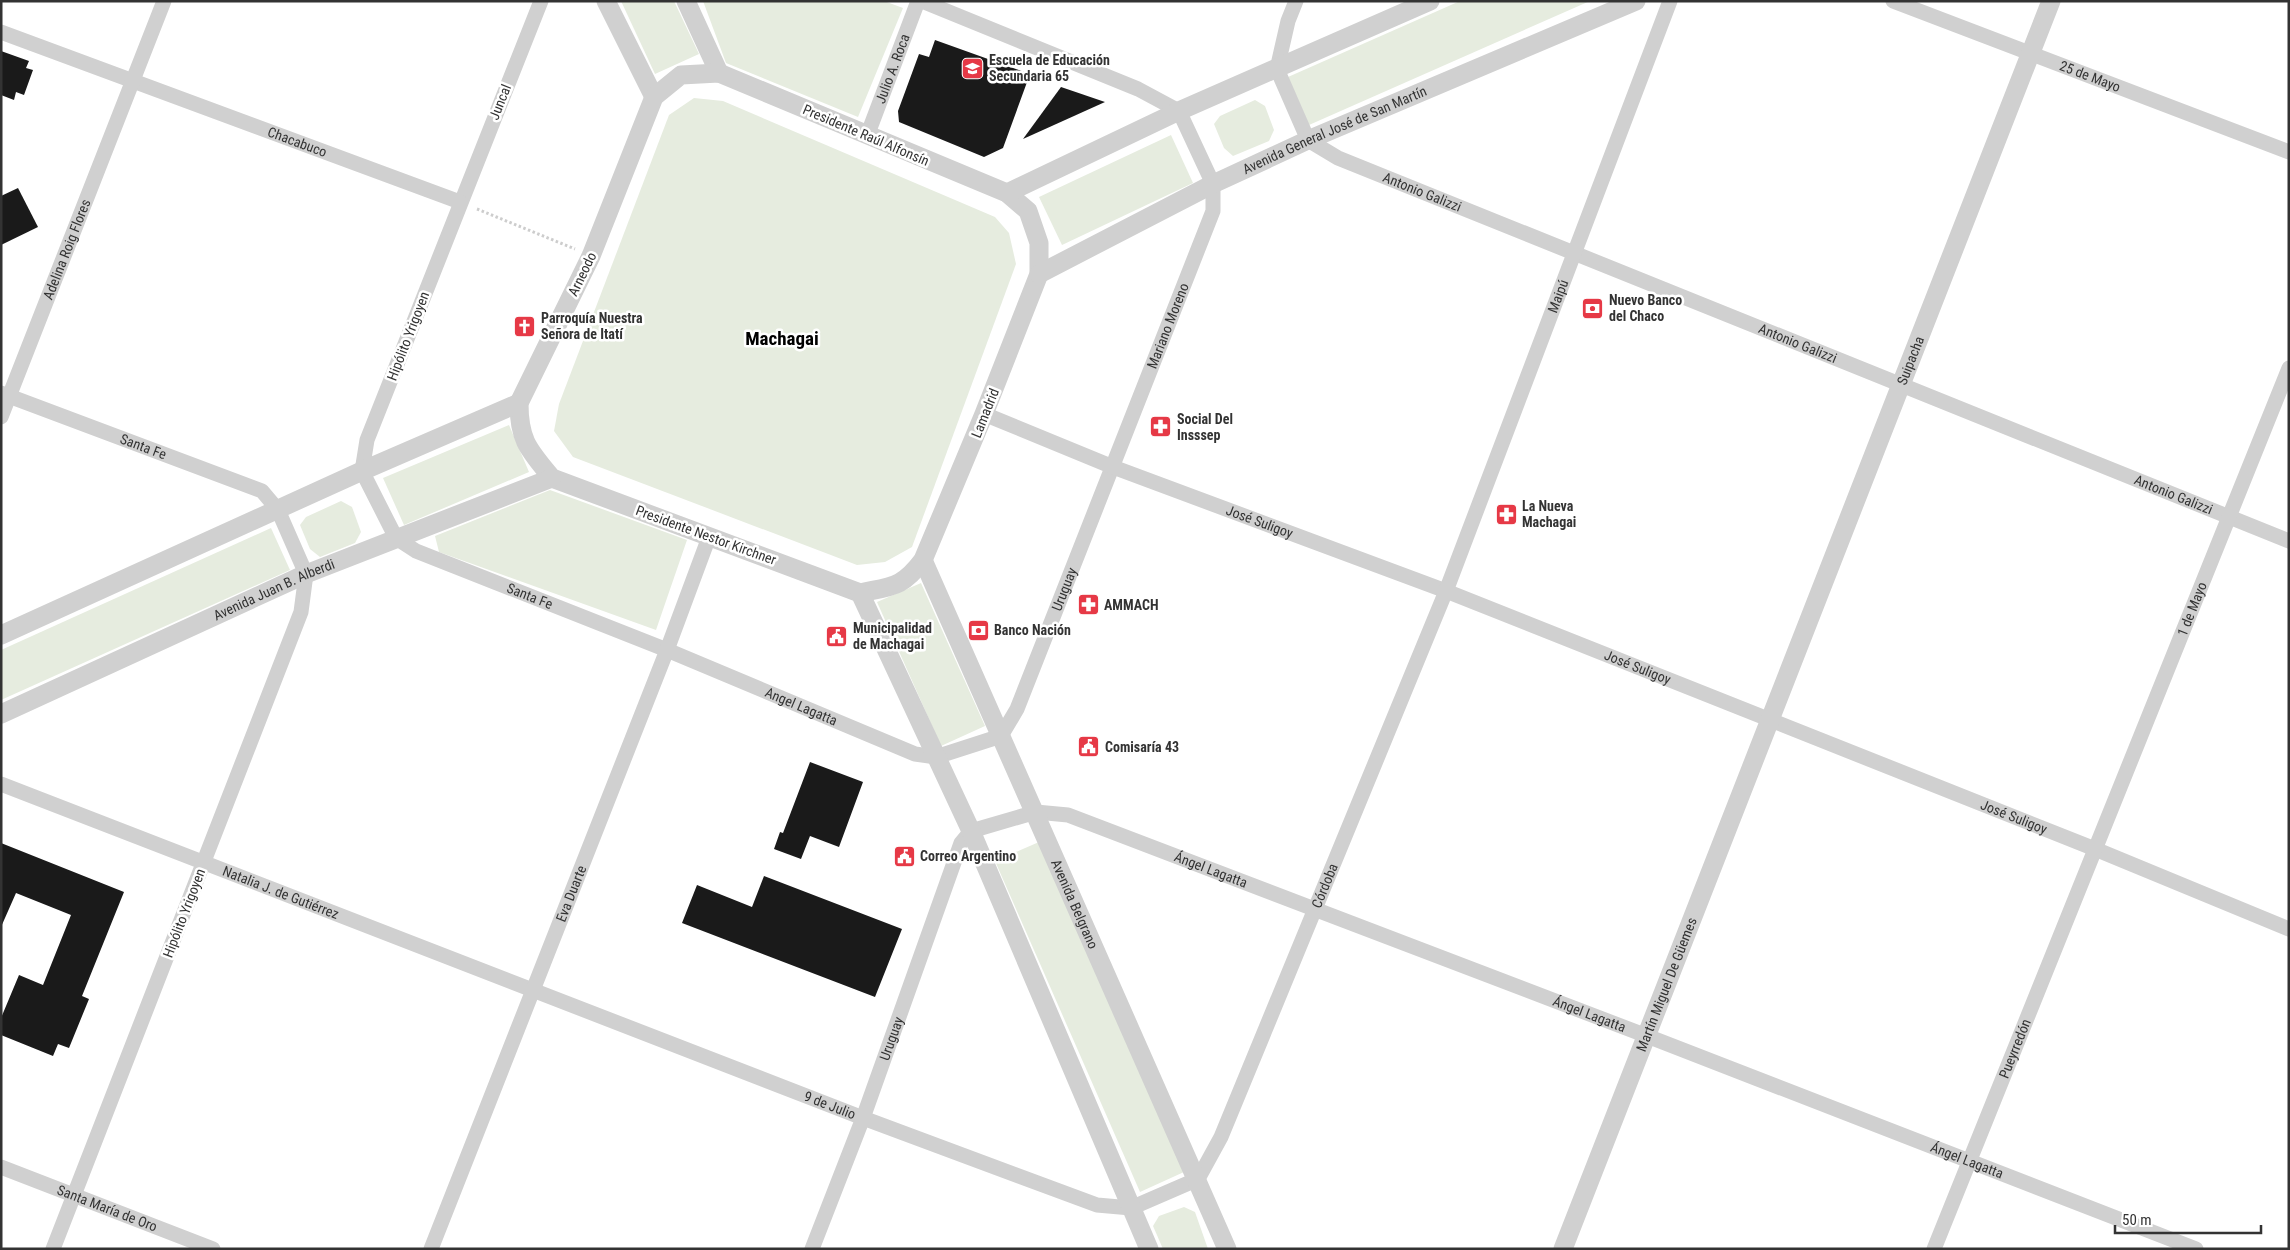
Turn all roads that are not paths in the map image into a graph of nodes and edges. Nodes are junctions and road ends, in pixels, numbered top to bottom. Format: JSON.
{"nodes":[{"id":1,"x":164,"y":1,"type":"edge"},
{"id":2,"x":541,"y":1,"type":"edge"},
{"id":3,"x":606,"y":1,"type":"edge"},
{"id":4,"x":686,"y":1,"type":"edge"},
{"id":5,"x":918,"y":1,"type":"edge"},
{"id":6,"x":922,"y":1,"type":"edge"},
{"id":7,"x":1296,"y":1,"type":"edge"},
{"id":8,"x":1430,"y":1,"type":"edge"},
{"id":9,"x":1636,"y":1,"type":"edge"},
{"id":10,"x":1670,"y":1,"type":"edge"},
{"id":11,"x":1893,"y":1,"type":"edge"},
{"id":12,"x":2050,"y":1,"type":"edge"},
{"id":13,"x":1,"y":32,"type":"edge"},
{"id":14,"x":2030,"y":52,"type":"junction"},
{"id":15,"x":1277,"y":69,"type":"junction"},
{"id":16,"x":719,"y":73,"type":"junction"},
{"id":17,"x":132,"y":82,"type":"junction"},
{"id":18,"x":654,"y":97,"type":"junction"},
{"id":19,"x":1179,"y":111,"type":"junction"},
{"id":20,"x":867,"y":136,"type":"junction"},
{"id":21,"x":1308,"y":140,"type":"junction"},
{"id":22,"x":2289,"y":152,"type":"edge"},
{"id":23,"x":1213,"y":184,"type":"junction"},
{"id":24,"x":1007,"y":193,"type":"junction"},
{"id":25,"x":460,"y":202,"type":"junction"},
{"id":26,"x":1033,"y":227,"type":"joint"},
{"id":27,"x":1574,"y":252,"type":"junction"},
{"id":28,"x":1039,"y":274,"type":"junction"},
{"id":29,"x":2289,"y":368,"type":"edge"},
{"id":30,"x":1902,"y":383,"type":"junction"},
{"id":31,"x":6,"y":394,"type":"edge"},
{"id":32,"x":518,"y":403,"type":"junction"},
{"id":33,"x":984,"y":414,"type":"junction"},
{"id":34,"x":1,"y":417,"type":"edge"},
{"id":35,"x":1113,"y":467,"type":"junction"},
{"id":36,"x":362,"y":471,"type":"junction"},
{"id":37,"x":552,"y":478,"type":"junction"},
{"id":38,"x":278,"y":510,"type":"junction"},
{"id":39,"x":2228,"y":518,"type":"junction"},
{"id":40,"x":709,"y":537,"type":"junction"},
{"id":41,"x":396,"y":538,"type":"junction"},
{"id":42,"x":2289,"y":541,"type":"edge"},
{"id":43,"x":923,"y":560,"type":"junction"},
{"id":44,"x":306,"y":574,"type":"junction"},
{"id":45,"x":1446,"y":591,"type":"junction"},
{"id":46,"x":860,"y":593,"type":"junction"},
{"id":47,"x":1,"y":635,"type":"edge"},
{"id":48,"x":667,"y":650,"type":"junction"},
{"id":49,"x":1,"y":714,"type":"edge"},
{"id":50,"x":1771,"y":720,"type":"junction"},
{"id":51,"x":1001,"y":736,"type":"junction"},
{"id":52,"x":936,"y":757,"type":"junction"},
{"id":53,"x":1,"y":784,"type":"edge"},
{"id":54,"x":1036,"y":812,"type":"junction"},
{"id":55,"x":971,"y":831,"type":"junction"},
{"id":56,"x":2095,"y":849,"type":"junction"},
{"id":57,"x":203,"y":863,"type":"junction"},
{"id":58,"x":1315,"y":910,"type":"junction"},
{"id":59,"x":2289,"y":929,"type":"edge"},
{"id":60,"x":532,"y":990,"type":"junction"},
{"id":61,"x":1647,"y":1036,"type":"junction"},
{"id":62,"x":863,"y":1118,"type":"junction"},
{"id":63,"x":1968,"y":1160,"type":"junction"},
{"id":64,"x":1,"y":1167,"type":"edge"},
{"id":65,"x":1198,"y":1179,"type":"junction"},
{"id":66,"x":74,"y":1195,"type":"junction"},
{"id":67,"x":1131,"y":1208,"type":"junction"},
{"id":68,"x":53,"y":1249,"type":"edge"},
{"id":69,"x":213,"y":1249,"type":"edge"},
{"id":70,"x":431,"y":1249,"type":"edge"},
{"id":71,"x":812,"y":1249,"type":"edge"},
{"id":72,"x":1149,"y":1249,"type":"edge"},
{"id":73,"x":1228,"y":1249,"type":"edge"},
{"id":74,"x":1563,"y":1249,"type":"edge"},
{"id":75,"x":1934,"y":1249,"type":"edge"},
{"id":76,"x":2196,"y":1249,"type":"edge"}],
"edges":[{"from":1,"to":17,"type":"street","name":"Adelina Roig Flores"},
{"from":2,"to":25,"type":"street","name":"Juncal"},
{"from":3,"to":18,"type":"street"},
{"from":4,"to":16,"type":"street"},
{"from":5,"to":20,"type":"street","name":"Julio A. Roca"},
{"from":6,"to":19,"type":"street"},
{"from":7,"to":15,"type":"street"},
{"from":8,"to":15,"type":"street"},
{"from":9,"to":21,"type":"street","name":"Avenida General José de San Martín"},
{"from":10,"to":27,"type":"street","name":"Maipú"},
{"from":11,"to":14,"type":"street","name":"25 de Mayo"},
{"from":12,"to":14,"type":"street","name":"Suipacha"},
{"from":13,"to":17,"type":"street","name":"Chacabuco"},
{"from":14,"to":22,"type":"street","name":"25 de Mayo"},
{"from":14,"to":30,"type":"street","name":"Suipacha"},
{"from":15,"to":19,"type":"street"},
{"from":15,"to":21,"type":"street"},
{"from":16,"to":18,"type":"street","name":"Presidente Raúl Alfonsín"},
{"from":16,"to":20,"type":"street","name":"Presidente Raúl Alfonsín"},
{"from":17,"to":25,"type":"street","name":"Chacabuco"},
{"from":17,"to":31,"type":"street","name":"Adelina Roig Flores"},
{"from":18,"to":32,"type":"street","name":"Arneodo"},
{"from":19,"to":23,"type":"street"},
{"from":19,"to":24,"type":"street"},
{"from":20,"to":24,"type":"street","name":"Presidente Raúl Alfonsín"},
{"from":21,"to":23,"type":"street","name":"Avenida General José de San Martín"},
{"from":21,"to":27,"type":"street","name":"Antonio Galizzi"},
{"from":23,"to":28,"type":"street","name":"Avenida General José de San Martín"},
{"from":23,"to":35,"type":"street","name":"Mariano Moreno"},
{"from":24,"to":26,"type":"street","name":"Presidente Raúl Alfonsín"},
{"from":25,"to":36,"type":"street","name":"Hipólito Yrigoyen"},
{"from":26,"to":28,"type":"street","name":"Lamadrid"},
{"from":27,"to":30,"type":"street","name":"Antonio Galizzi"},
{"from":27,"to":45,"type":"street","name":"Maipú"},
{"from":28,"to":33,"type":"street","name":"Lamadrid"},
{"from":29,"to":39,"type":"street","name":"1 de Mayo"},
{"from":30,"to":39,"type":"street","name":"Antonio Galizzi"},
{"from":30,"to":50,"type":"street","name":"Suipacha"},
{"from":31,"to":34,"type":"street","name":"Adelina Roig Flores"},
{"from":31,"to":38,"type":"street","name":"Santa Fe"},
{"from":32,"to":36,"type":"street"},
{"from":32,"to":37,"type":"street","name":"Presidente Nestor Kirchner"},
{"from":33,"to":35,"type":"street","name":"José Suligoy"},
{"from":33,"to":43,"type":"street","name":"Lamadrid"},
{"from":35,"to":45,"type":"street","name":"José Suligoy"},
{"from":35,"to":51,"type":"street","name":"Uruguay"},
{"from":36,"to":38,"type":"street"},
{"from":36,"to":41,"type":"street"},
{"from":37,"to":40,"type":"street","name":"Presidente Nestor Kirchner"},
{"from":37,"to":41,"type":"street","name":"Avenida Juan B. Alberdi"},
{"from":38,"to":44,"type":"street","name":"Santa Fe"},
{"from":38,"to":47,"type":"street"},
{"from":39,"to":42,"type":"street","name":"Antonio Galizzi"},
{"from":39,"to":56,"type":"street","name":"1 de Mayo"},
{"from":40,"to":46,"type":"street","name":"Presidente Nestor Kirchner"},
{"from":40,"to":48,"type":"street","name":"Eva Duarte"},
{"from":41,"to":44,"type":"street","name":"Avenida Juan B. Alberdi"},
{"from":41,"to":48,"type":"street","name":"Santa Fe"},
{"from":43,"to":46,"type":"street","name":"Lamadrid"},
{"from":43,"to":51,"type":"street","name":"Avenida Belgrano"},
{"from":44,"to":49,"type":"street","name":"Avenida Juan B. Alberdi"},
{"from":44,"to":57,"type":"street","name":"Hipólito Yrigoyen"},
{"from":45,"to":50,"type":"street","name":"José Suligoy"},
{"from":45,"to":58,"type":"street","name":"Córdoba"},
{"from":46,"to":52,"type":"street"},
{"from":48,"to":52,"type":"street","name":"Angel Lagatta"},
{"from":48,"to":60,"type":"street","name":"Eva Duarte"},
{"from":50,"to":56,"type":"street","name":"José Suligoy"},
{"from":50,"to":61,"type":"street","name":"Martín Miguel De Güemes"},
{"from":51,"to":52,"type":"street"},
{"from":51,"to":54,"type":"street","name":"Avenida Belgrano"},
{"from":52,"to":55,"type":"street"},
{"from":53,"to":57,"type":"street","name":"Natalia J. de Gutiérrez"},
{"from":54,"to":55,"type":"street"},
{"from":54,"to":58,"type":"street","name":"Ángel Lagatta"},
{"from":54,"to":65,"type":"street","name":"Avenida Belgrano"},
{"from":55,"to":62,"type":"street","name":"Uruguay"},
{"from":55,"to":67,"type":"street"},
{"from":56,"to":59,"type":"street","name":"José Suligoy"},
{"from":56,"to":63,"type":"street","name":"Pueyrredón"},
{"from":57,"to":60,"type":"street","name":"Natalia J. de Gutiérrez"},
{"from":57,"to":66,"type":"street","name":"Hipólito Yrigoyen"},
{"from":58,"to":61,"type":"street","name":"Ángel Lagatta"},
{"from":58,"to":65,"type":"street","name":"Córdoba"},
{"from":60,"to":62,"type":"street","name":"9 de Julio"},
{"from":60,"to":70,"type":"street","name":"Eva Duarte"},
{"from":61,"to":63,"type":"street","name":"Ángel Lagatta"},
{"from":61,"to":74,"type":"street","name":"Martín Miguel De Güemes"},
{"from":62,"to":67,"type":"street","name":"9 de Julio"},
{"from":62,"to":71,"type":"street","name":"Uruguay"},
{"from":63,"to":75,"type":"street","name":"Pueyrredón"},
{"from":63,"to":76,"type":"street","name":"Ángel Lagatta"},
{"from":64,"to":66,"type":"street","name":"Santa María de Oro"},
{"from":65,"to":67,"type":"street"},
{"from":65,"to":73,"type":"street","name":"Avenida Belgrano"},
{"from":66,"to":68,"type":"street","name":"Hipólito Yrigoyen"},
{"from":66,"to":69,"type":"street","name":"Santa María de Oro"},
{"from":67,"to":72,"type":"street"}]}
